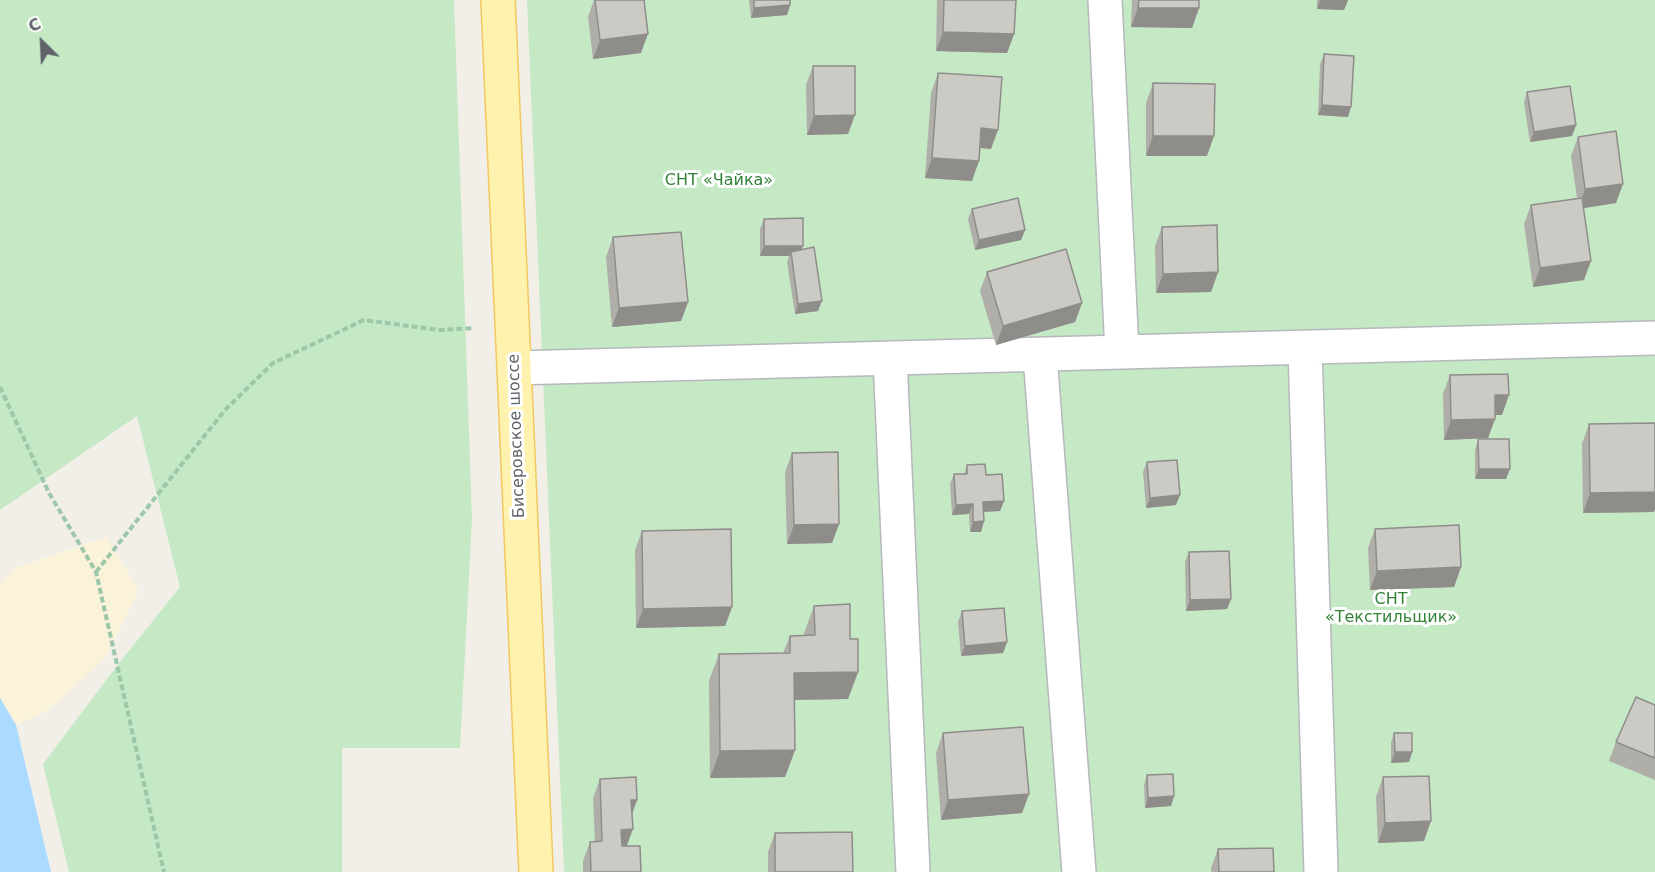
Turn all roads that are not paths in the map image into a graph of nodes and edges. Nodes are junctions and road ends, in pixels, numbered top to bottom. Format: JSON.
{"nodes":[{"id":1,"x":498,"y":0,"type":"edge"},
{"id":2,"x":1105,"y":0,"type":"edge"},
{"id":3,"x":1655,"y":338,"type":"edge"},
{"id":4,"x":1305,"y":348,"type":"junction"},
{"id":5,"x":1122,"y":352,"type":"junction"},
{"id":6,"x":1040,"y":355,"type":"junction"},
{"id":7,"x":890,"y":358,"type":"junction"},
{"id":8,"x":514,"y":368,"type":"junction"},
{"id":9,"x":536,"y":872,"type":"edge"},
{"id":10,"x":913,"y":872,"type":"edge"},
{"id":11,"x":1079,"y":872,"type":"edge"},
{"id":12,"x":1321,"y":872,"type":"edge"}],
"edges":[{"from":1,"to":8,"type":"main road","name":"Бисеровское шоссе"},
{"from":2,"to":5,"type":"street"},
{"from":3,"to":4,"type":"street"},
{"from":4,"to":5,"type":"street"},
{"from":4,"to":12,"type":"street"},
{"from":5,"to":6,"type":"street"},
{"from":6,"to":7,"type":"street"},
{"from":6,"to":11,"type":"street"},
{"from":7,"to":8,"type":"street"},
{"from":7,"to":10,"type":"street"},
{"from":8,"to":9,"type":"main road","name":"Бисеровское шоссе"}]}
